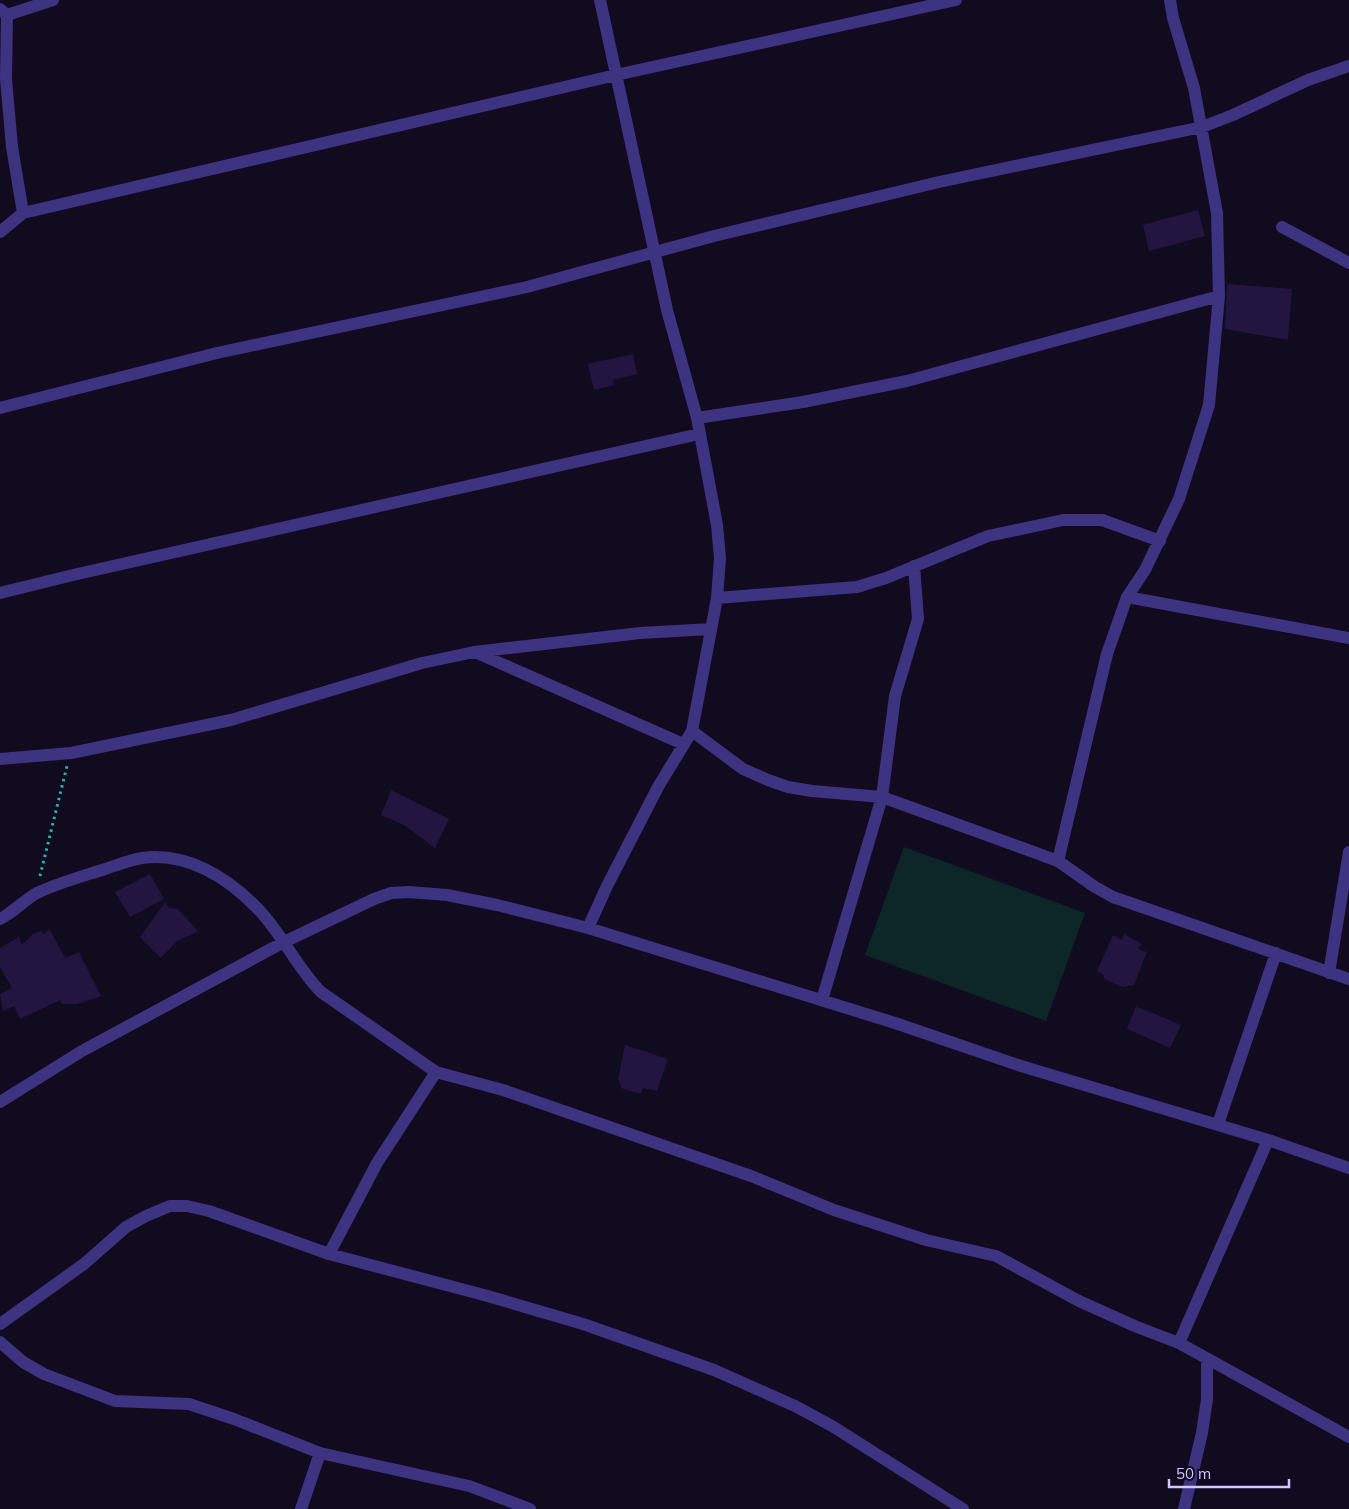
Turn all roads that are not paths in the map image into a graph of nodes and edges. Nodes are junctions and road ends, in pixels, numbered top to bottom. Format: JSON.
{"nodes":[{"id":1,"x":53,"y":0,"type":"edge"},
{"id":2,"x":600,"y":0,"type":"edge"},
{"id":3,"x":956,"y":0,"type":"edge"},
{"id":4,"x":1170,"y":0,"type":"edge"},
{"id":5,"x":4,"y":12,"type":"edge"},
{"id":6,"x":1349,"y":66,"type":"edge"},
{"id":7,"x":616,"y":75,"type":"junction"},
{"id":8,"x":3,"y":79,"type":"edge"},
{"id":9,"x":1202,"y":128,"type":"junction"},
{"id":10,"x":23,"y":213,"type":"junction"},
{"id":11,"x":1282,"y":227,"type":"dead end"},
{"id":12,"x":0,"y":232,"type":"edge"},
{"id":13,"x":655,"y":254,"type":"junction"},
{"id":14,"x":1349,"y":263,"type":"edge"},
{"id":15,"x":1220,"y":296,"type":"junction"},
{"id":16,"x":0,"y":408,"type":"edge"},
{"id":17,"x":697,"y":418,"type":"junction"},
{"id":18,"x":699,"y":434,"type":"junction"},
{"id":19,"x":1160,"y":541,"type":"junction"},
{"id":20,"x":914,"y":566,"type":"junction"},
{"id":21,"x":0,"y":594,"type":"edge"},
{"id":22,"x":1128,"y":597,"type":"junction"},
{"id":23,"x":717,"y":598,"type":"junction"},
{"id":24,"x":711,"y":629,"type":"junction"},
{"id":25,"x":1349,"y":638,"type":"edge"},
{"id":26,"x":474,"y":652,"type":"junction"},
{"id":27,"x":692,"y":731,"type":"junction"},
{"id":28,"x":683,"y":744,"type":"junction"},
{"id":29,"x":0,"y":758,"type":"edge"},
{"id":30,"x":882,"y":797,"type":"junction"},
{"id":31,"x":1349,"y":852,"type":"edge"},
{"id":32,"x":1058,"y":861,"type":"junction"},
{"id":33,"x":0,"y":919,"type":"edge"},
{"id":34,"x":588,"y":928,"type":"junction"},
{"id":35,"x":284,"y":942,"type":"junction"},
{"id":36,"x":1276,"y":953,"type":"junction"},
{"id":37,"x":1329,"y":974,"type":"junction"},
{"id":38,"x":1349,"y":979,"type":"edge"},
{"id":39,"x":822,"y":1000,"type":"junction"},
{"id":40,"x":436,"y":1072,"type":"junction"},
{"id":41,"x":0,"y":1102,"type":"edge"},
{"id":42,"x":1218,"y":1124,"type":"junction"},
{"id":43,"x":1268,"y":1140,"type":"junction"},
{"id":44,"x":1349,"y":1168,"type":"edge"},
{"id":45,"x":329,"y":1254,"type":"junction"},
{"id":46,"x":0,"y":1324,"type":"edge"},
{"id":47,"x":0,"y":1342,"type":"edge"},
{"id":48,"x":1179,"y":1343,"type":"junction"},
{"id":49,"x":1207,"y":1360,"type":"junction"},
{"id":50,"x":1349,"y":1437,"type":"edge"},
{"id":51,"x":320,"y":1453,"type":"junction"},
{"id":52,"x":301,"y":1509,"type":"edge"},
{"id":53,"x":530,"y":1509,"type":"edge"},
{"id":54,"x":963,"y":1509,"type":"edge"},
{"id":55,"x":1184,"y":1509,"type":"edge"}],
"edges":[{"from":1,"to":5,"type":"street"},
{"from":2,"to":7,"type":"street"},
{"from":3,"to":7,"type":"street"},
{"from":4,"to":9,"type":"street"},
{"from":5,"to":8,"type":"street"},
{"from":6,"to":9,"type":"street"},
{"from":7,"to":10,"type":"street"},
{"from":7,"to":13,"type":"street"},
{"from":8,"to":10,"type":"street"},
{"from":9,"to":13,"type":"street"},
{"from":9,"to":15,"type":"street"},
{"from":10,"to":12,"type":"street"},
{"from":11,"to":14,"type":"street"},
{"from":13,"to":16,"type":"street"},
{"from":13,"to":17,"type":"street"},
{"from":15,"to":17,"type":"street"},
{"from":15,"to":19,"type":"street"},
{"from":17,"to":18,"type":"street"},
{"from":18,"to":21,"type":"street"},
{"from":18,"to":23,"type":"street"},
{"from":19,"to":20,"type":"street"},
{"from":19,"to":22,"type":"street"},
{"from":20,"to":23,"type":"street"},
{"from":20,"to":30,"type":"street"},
{"from":22,"to":25,"type":"street"},
{"from":22,"to":32,"type":"street"},
{"from":23,"to":24,"type":"street"},
{"from":24,"to":26,"type":"street"},
{"from":24,"to":27,"type":"street"},
{"from":26,"to":28,"type":"street"},
{"from":26,"to":29,"type":"street"},
{"from":27,"to":28,"type":"street"},
{"from":27,"to":30,"type":"street"},
{"from":28,"to":34,"type":"street"},
{"from":30,"to":32,"type":"street"},
{"from":30,"to":39,"type":"street"},
{"from":31,"to":37,"type":"street"},
{"from":32,"to":36,"type":"street"},
{"from":33,"to":35,"type":"street"},
{"from":34,"to":35,"type":"street"},
{"from":34,"to":39,"type":"street"},
{"from":35,"to":40,"type":"street"},
{"from":35,"to":41,"type":"street"},
{"from":36,"to":37,"type":"street"},
{"from":36,"to":42,"type":"street"},
{"from":37,"to":38,"type":"street"},
{"from":39,"to":42,"type":"street"},
{"from":40,"to":45,"type":"street"},
{"from":40,"to":48,"type":"street"},
{"from":42,"to":43,"type":"street"},
{"from":43,"to":44,"type":"street"},
{"from":43,"to":48,"type":"street"},
{"from":45,"to":46,"type":"street"},
{"from":45,"to":54,"type":"street"},
{"from":47,"to":51,"type":"street"},
{"from":48,"to":49,"type":"street"},
{"from":49,"to":50,"type":"street"},
{"from":49,"to":55,"type":"street"},
{"from":51,"to":52,"type":"street"},
{"from":51,"to":53,"type":"street"}]}
